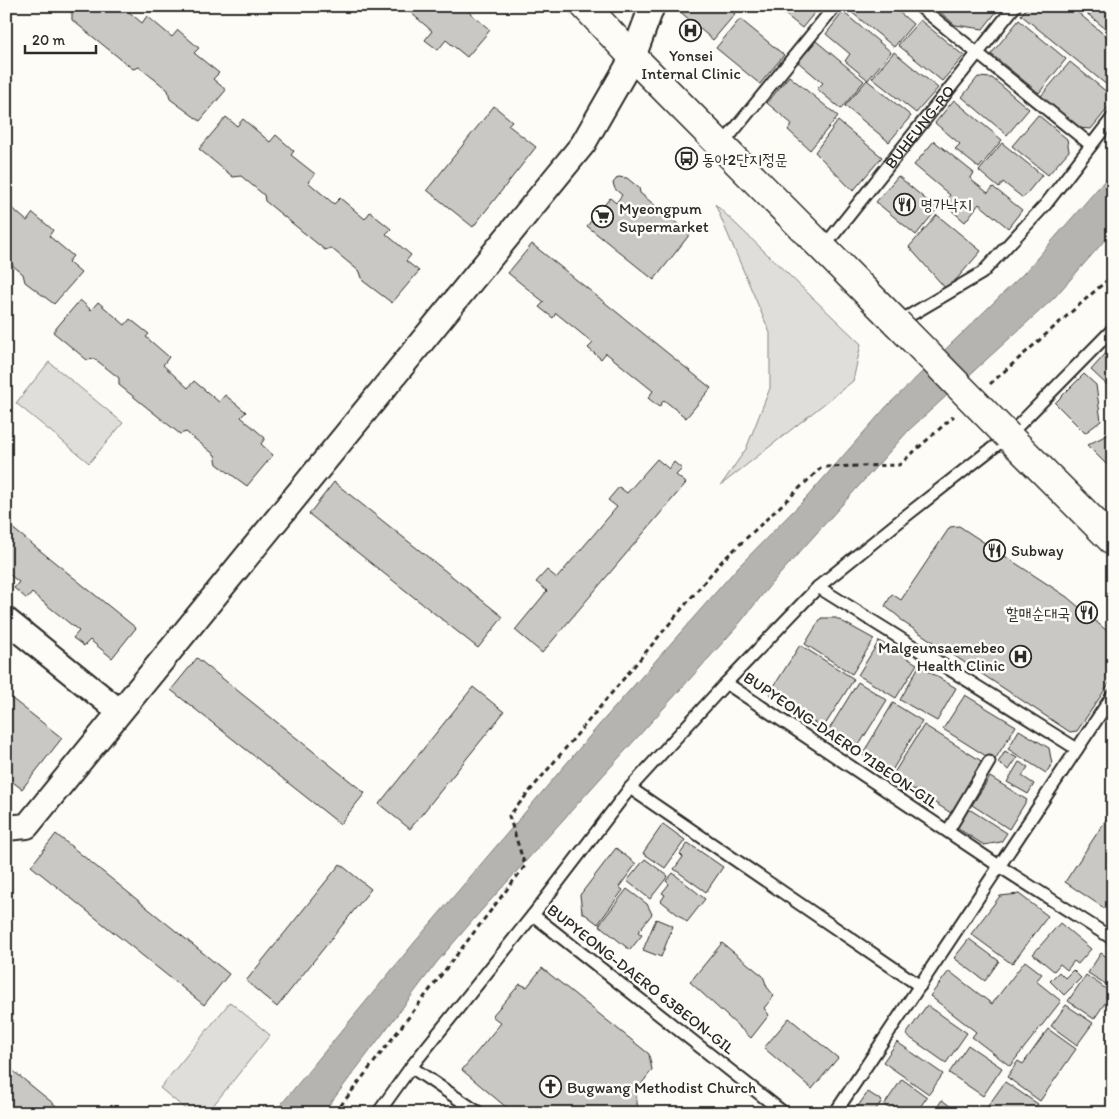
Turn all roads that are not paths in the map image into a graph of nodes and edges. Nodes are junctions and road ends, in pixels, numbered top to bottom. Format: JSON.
{"nodes":[{"id":1,"x":585,"y":6,"type":"edge"},
{"id":2,"x":652,"y":6,"type":"edge"},
{"id":3,"x":835,"y":6,"type":"edge"},
{"id":4,"x":919,"y":6,"type":"edge"},
{"id":5,"x":1015,"y":6,"type":"edge"},
{"id":6,"x":978,"y":54,"type":"junction"},
{"id":7,"x":633,"y":57,"type":"junction"},
{"id":8,"x":1113,"y":117,"type":"edge"},
{"id":9,"x":722,"y":145,"type":"junction"},
{"id":10,"x":1090,"y":146,"type":"junction"},
{"id":11,"x":823,"y":248,"type":"junction"},
{"id":12,"x":897,"y":323,"type":"junction"},
{"id":13,"x":1113,"y":329,"type":"edge"},
{"id":14,"x":1008,"y":436,"type":"junction"},
{"id":15,"x":1113,"y":541,"type":"edge"},
{"id":16,"x":818,"y":587,"type":"junction"},
{"id":17,"x":6,"y":620,"type":"edge"},
{"id":18,"x":726,"y":683,"type":"junction"},
{"id":19,"x":1113,"y":695,"type":"edge"},
{"id":20,"x":120,"y":712,"type":"junction"},
{"id":21,"x":1077,"y":749,"type":"junction"},
{"id":22,"x":989,"y":762,"type":"dead end"},
{"id":23,"x":630,"y":788,"type":"junction"},
{"id":24,"x":6,"y":828,"type":"edge"},
{"id":25,"x":948,"y":831,"type":"junction"},
{"id":26,"x":999,"y":866,"type":"junction"},
{"id":27,"x":533,"y":914,"type":"junction"},
{"id":28,"x":1113,"y":939,"type":"edge"},
{"id":29,"x":920,"y":986,"type":"junction"},
{"id":30,"x":411,"y":1067,"type":"junction"},
{"id":31,"x":378,"y":1113,"type":"edge"},
{"id":32,"x":479,"y":1113,"type":"edge"},
{"id":33,"x":784,"y":1113,"type":"edge"},
{"id":34,"x":835,"y":1113,"type":"edge"}],
"edges":[{"from":1,"to":7,"type":"main road"},
{"from":2,"to":7,"type":"street"},
{"from":3,"to":9,"type":"lane"},
{"from":4,"to":6,"type":"lane"},
{"from":5,"to":6,"type":"lane","name":"BUHEUNG-RO"},
{"from":6,"to":10,"type":"lane"},
{"from":6,"to":11,"type":"lane","name":"BUHEUNG-RO"},
{"from":7,"to":9,"type":"main road"},
{"from":7,"to":20,"type":"street"},
{"from":8,"to":10,"type":"lane"},
{"from":9,"to":11,"type":"main road"},
{"from":10,"to":12,"type":"lane"},
{"from":11,"to":12,"type":"main road"},
{"from":12,"to":14,"type":"main road","bridge":true},
{"from":13,"to":14,"type":"lane","name":"BUPYEONG-DAERO 71BEON-GIL"},
{"from":14,"to":15,"type":"main road"},
{"from":14,"to":16,"type":"lane","name":"BUPYEONG-DAERO 71BEON-GIL"},
{"from":16,"to":18,"type":"lane","name":"BUPYEONG-DAERO 71BEON-GIL"},
{"from":16,"to":21,"type":"lane"},
{"from":17,"to":20,"type":"street"},
{"from":18,"to":23,"type":"lane","name":"BUPYEONG-DAERO 63BEON-GIL"},
{"from":18,"to":25,"type":"lane","name":"BUPYEONG-DAERO 71BEON-GIL"},
{"from":19,"to":21,"type":"lane"},
{"from":20,"to":24,"type":"street"},
{"from":21,"to":26,"type":"lane"},
{"from":22,"to":25,"type":"lane","name":"BUPYEONG-DAERO 71BEON-GIL"},
{"from":23,"to":27,"type":"lane","name":"BUPYEONG-DAERO 63BEON-GIL"},
{"from":23,"to":29,"type":"lane"},
{"from":25,"to":26,"type":"lane","name":"BUPYEONG-DAERO 71BEON-GIL"},
{"from":26,"to":28,"type":"lane","name":"BUPYEONG-DAERO 71BEON-GIL"},
{"from":26,"to":29,"type":"lane"},
{"from":27,"to":30,"type":"lane"},
{"from":27,"to":33,"type":"lane","name":"BUPYEONG-DAERO 63BEON-GIL"},
{"from":29,"to":34,"type":"lane"},
{"from":30,"to":31,"type":"lane"},
{"from":30,"to":32,"type":"lane"}]}
